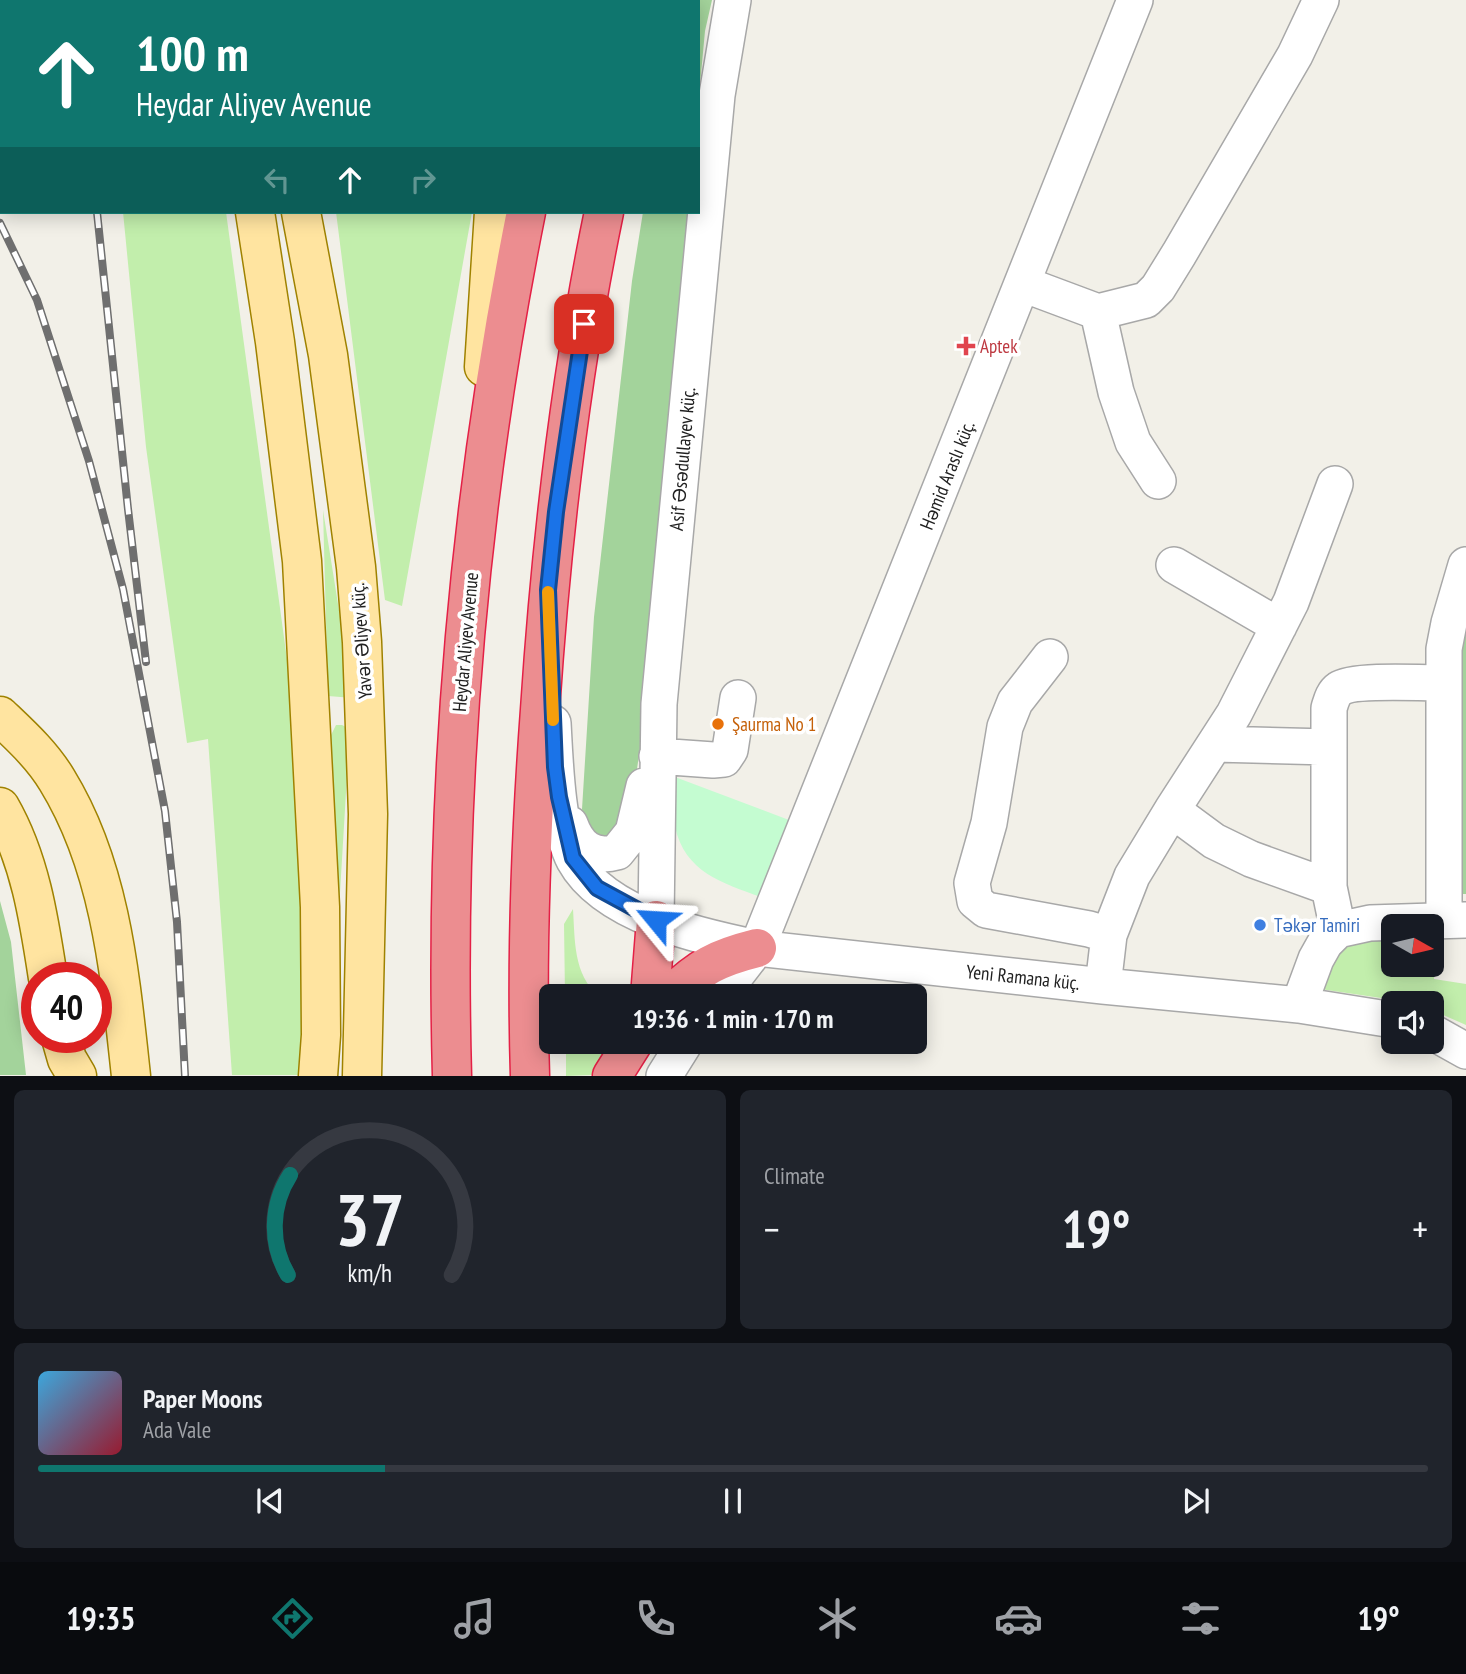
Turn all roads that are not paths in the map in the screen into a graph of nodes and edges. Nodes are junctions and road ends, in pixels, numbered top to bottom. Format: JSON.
{"nodes":[{"id":1,"x":733,"y":0,"type":"edge"},
{"id":2,"x":1135,"y":0,"type":"edge"},
{"id":3,"x":1321,"y":0,"type":"edge"},
{"id":4,"x":255,"y":214,"type":"edge"},
{"id":5,"x":301,"y":214,"type":"edge"},
{"id":6,"x":320,"y":214,"type":"edge"},
{"id":7,"x":494,"y":214,"type":"edge"},
{"id":8,"x":526,"y":214,"type":"edge"},
{"id":9,"x":604,"y":214,"type":"edge"},
{"id":10,"x":1023,"y":284,"type":"junction"},
{"id":11,"x":1098,"y":312,"type":"junction"},
{"id":12,"x":328,"y":355,"type":"junction"},
{"id":13,"x":1158,"y":481,"type":"dead end"},
{"id":14,"x":1335,"y":484,"type":"dead end"},
{"id":15,"x":472,"y":551,"type":"junction"},
{"id":16,"x":1174,"y":565,"type":"dead end"},
{"id":17,"x":1466,"y":565,"type":"edge"},
{"id":18,"x":548,"y":590,"type":"junction"},
{"id":19,"x":1279,"y":626,"type":"junction"},
{"id":20,"x":1050,"y":657,"type":"dead end"},
{"id":21,"x":1443,"y":683,"type":"junction"},
{"id":22,"x":738,"y":698,"type":"dead end"},
{"id":23,"x":659,"y":704,"type":"junction"},
{"id":24,"x":0,"y":716,"type":"edge"},
{"id":25,"x":1215,"y":744,"type":"junction"},
{"id":26,"x":1329,"y":747,"type":"junction"},
{"id":27,"x":657,"y":756,"type":"junction"},
{"id":28,"x":559,"y":797,"type":"junction"},
{"id":29,"x":0,"y":807,"type":"edge"},
{"id":30,"x":1172,"y":810,"type":"junction"},
{"id":31,"x":368,"y":814,"type":"junction"},
{"id":32,"x":317,"y":827,"type":"junction"},
{"id":33,"x":1329,"y":887,"type":"junction"},
{"id":34,"x":656,"y":920,"type":"junction"},
{"id":35,"x":1455,"y":920,"type":"edge"},
{"id":36,"x":1338,"y":930,"type":"junction"},
{"id":37,"x":1109,"y":935,"type":"junction"},
{"id":38,"x":757,"y":948,"type":"junction"},
{"id":39,"x":45,"y":962,"type":"edge"},
{"id":40,"x":121,"y":984,"type":"junction"},
{"id":41,"x":651,"y":984,"type":"edge"},
{"id":42,"x":683,"y":984,"type":"edge"},
{"id":43,"x":729,"y":984,"type":"edge"},
{"id":44,"x":1103,"y":986,"type":"junction"},
{"id":45,"x":1299,"y":1005,"type":"junction"},
{"id":46,"x":1381,"y":1018,"type":"edge"},
{"id":47,"x":1444,"y":1039,"type":"edge"},
{"id":48,"x":1466,"y":1051,"type":"edge"},
{"id":49,"x":61,"y":1053,"type":"edge"},
{"id":50,"x":65,"y":1053,"type":"edge"},
{"id":51,"x":626,"y":1054,"type":"edge"},
{"id":52,"x":678,"y":1054,"type":"edge"},
{"id":53,"x":63,"y":1076,"type":"edge"},
{"id":54,"x":78,"y":1076,"type":"edge"},
{"id":55,"x":111,"y":1076,"type":"edge"},
{"id":56,"x":131,"y":1076,"type":"edge"},
{"id":57,"x":318,"y":1076,"type":"edge"},
{"id":58,"x":362,"y":1076,"type":"edge"},
{"id":59,"x":452,"y":1076,"type":"edge"},
{"id":60,"x":530,"y":1076,"type":"edge"},
{"id":61,"x":612,"y":1076,"type":"edge"},
{"id":62,"x":664,"y":1076,"type":"edge"}],
"edges":[{"from":1,"to":23,"type":"street","name":"Asif Əsədullayev küç."},
{"from":2,"to":10,"type":"street","name":"Həmid Araslı küç."},
{"from":3,"to":11,"type":"street"},
{"from":4,"to":32,"type":"main road"},
{"from":5,"to":12,"type":"main road","name":"Yavər Əliyev küç."},
{"from":6,"to":12,"type":"main road"},
{"from":7,"to":15,"type":"main road"},
{"from":8,"to":15,"type":"highway","name":"Heydar Aliyev Avenue"},
{"from":9,"to":18,"type":"highway"},
{"from":10,"to":11,"type":"street"},
{"from":10,"to":38,"type":"street","name":"Həmid Araslı küç."},
{"from":11,"to":13,"type":"street"},
{"from":12,"to":31,"type":"main road","name":"Yavər Əliyev küç."},
{"from":14,"to":19,"type":"street"},
{"from":15,"to":59,"type":"highway","name":"Heydar Aliyev Avenue"},
{"from":16,"to":19,"type":"street"},
{"from":17,"to":21,"type":"street"},
{"from":18,"to":28,"type":"street"},
{"from":18,"to":60,"type":"highway"},
{"from":19,"to":25,"type":"street"},
{"from":20,"to":37,"type":"street"},
{"from":21,"to":26,"type":"street"},
{"from":21,"to":35,"type":"street"},
{"from":22,"to":27,"type":"street"},
{"from":23,"to":27,"type":"street","name":"Asif Əsədullayev küç."},
{"from":23,"to":28,"type":"street"},
{"from":24,"to":40,"type":"main road"},
{"from":25,"to":26,"type":"street"},
{"from":25,"to":30,"type":"street"},
{"from":26,"to":33,"type":"street"},
{"from":27,"to":34,"type":"street","name":"Asif Əsədullayev küç."},
{"from":28,"to":34,"type":"street","name":"Yeni Ramana küç."},
{"from":29,"to":39,"type":"main road"},
{"from":30,"to":33,"type":"street"},
{"from":30,"to":37,"type":"street"},
{"from":31,"to":32,"type":"main road"},
{"from":31,"to":58,"type":"main road","name":"Yavər Əliyev küç."},
{"from":32,"to":57,"type":"main road"},
{"from":33,"to":36,"type":"street"},
{"from":34,"to":38,"type":"street","name":"Yeni Ramana küç."},
{"from":34,"to":41,"type":"highway"},
{"from":35,"to":36,"type":"street"},
{"from":36,"to":45,"type":"street"},
{"from":37,"to":44,"type":"street"},
{"from":38,"to":42,"type":"highway"},
{"from":38,"to":43,"type":"street","name":"Həmid Araslı küç."},
{"from":38,"to":44,"type":"street","name":"Yeni Ramana küç."},
{"from":40,"to":55,"type":"main road"},
{"from":40,"to":56,"type":"main road"},
{"from":44,"to":45,"type":"street","name":"Yeni Ramana küç."},
{"from":45,"to":46,"type":"street","name":"Yeni Ramana küç."},
{"from":47,"to":48,"type":"street"},
{"from":49,"to":53,"type":"main road"},
{"from":50,"to":54,"type":"main road"},
{"from":51,"to":61,"type":"highway"},
{"from":52,"to":62,"type":"street"}]}
